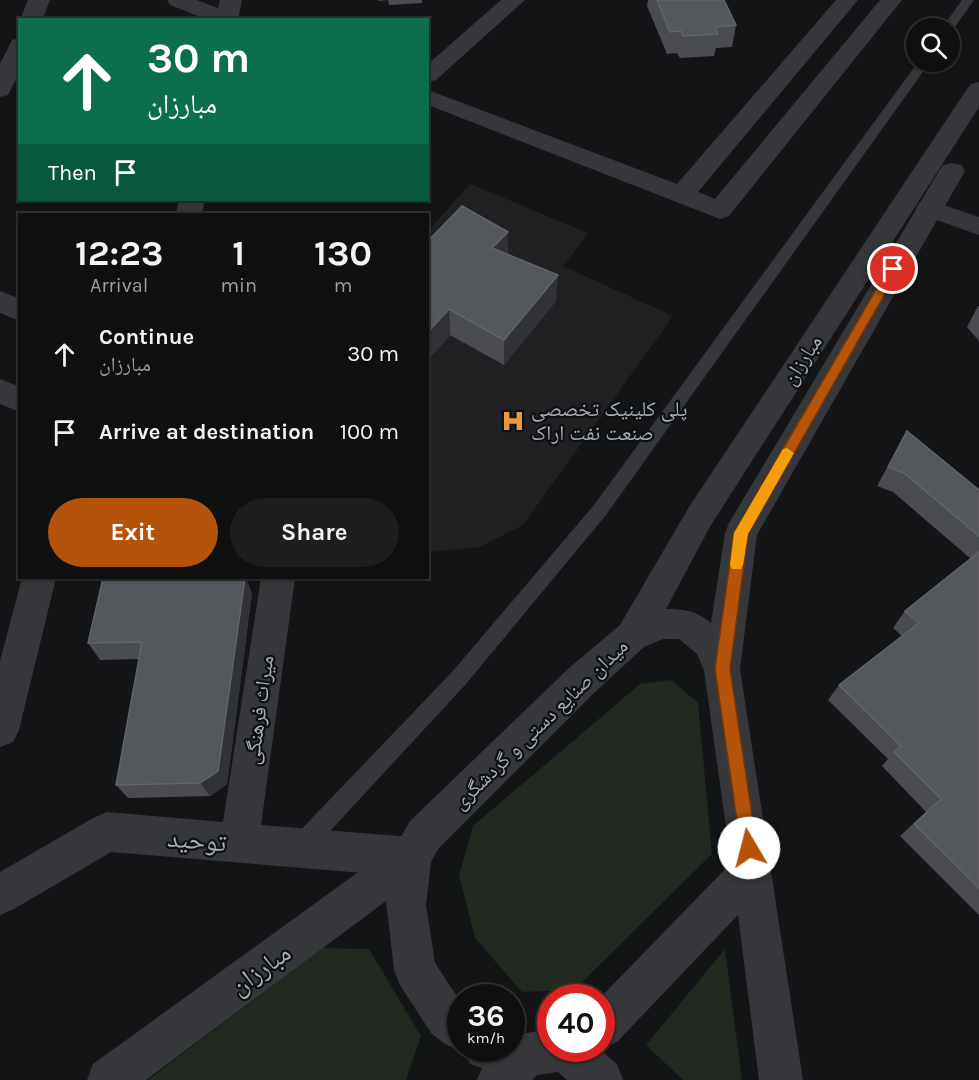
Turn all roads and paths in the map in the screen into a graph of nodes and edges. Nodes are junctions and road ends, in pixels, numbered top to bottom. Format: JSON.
{"nodes":[{"id":1,"x":39,"y":0,"type":"edge"},
{"id":2,"x":178,"y":0,"type":"edge"},
{"id":3,"x":231,"y":0,"type":"edge"},
{"id":4,"x":514,"y":0,"type":"edge"},
{"id":5,"x":847,"y":0,"type":"edge"},
{"id":6,"x":891,"y":0,"type":"edge"},
{"id":7,"x":968,"y":0,"type":"edge"},
{"id":8,"x":32,"y":18,"type":"edge"},
{"id":9,"x":225,"y":18,"type":"edge"},
{"id":10,"x":228,"y":18,"type":"edge"},
{"id":11,"x":955,"y":18,"type":"edge"},
{"id":12,"x":18,"y":50,"type":"edge"},
{"id":13,"x":917,"y":72,"type":"edge"},
{"id":14,"x":429,"y":74,"type":"edge"},
{"id":15,"x":979,"y":89,"type":"edge"},
{"id":16,"x":0,"y":90,"type":"edge"},
{"id":17,"x":429,"y":97,"type":"edge"},
{"id":18,"x":979,"y":129,"type":"edge"},
{"id":19,"x":681,"y":195,"type":"junction"},
{"id":20,"x":929,"y":208,"type":"junction"},
{"id":21,"x":979,"y":226,"type":"edge"},
{"id":22,"x":0,"y":301,"type":"edge"},
{"id":23,"x":18,"y":310,"type":"edge"},
{"id":24,"x":0,"y":390,"type":"edge"},
{"id":25,"x":18,"y":400,"type":"edge"},
{"id":26,"x":39,"y":579,"type":"edge"},
{"id":27,"x":278,"y":579,"type":"edge"},
{"id":28,"x":632,"y":636,"type":"junction"},
{"id":29,"x":722,"y":669,"type":"junction"},
{"id":30,"x":0,"y":730,"type":"edge"},
{"id":31,"x":239,"y":843,"type":"junction"},
{"id":32,"x":299,"y":848,"type":"junction"},
{"id":33,"x":411,"y":857,"type":"junction"},
{"id":34,"x":752,"y":870,"type":"junction"},
{"id":35,"x":0,"y":896,"type":"edge"},
{"id":36,"x":615,"y":989,"type":"edge"},
{"id":37,"x":447,"y":1019,"type":"edge"},
{"id":38,"x":563,"y":1062,"type":"edge"},
{"id":39,"x":109,"y":1080,"type":"edge"},
{"id":40,"x":601,"y":1080,"type":"edge"},
{"id":41,"x":781,"y":1080,"type":"edge"}],
"edges":[{"from":1,"to":8,"type":"street"},
{"from":2,"to":9,"type":"street"},
{"from":3,"to":10,"type":"street"},
{"from":4,"to":14,"type":"street"},
{"from":5,"to":19,"type":"street"},
{"from":6,"to":19,"type":"street"},
{"from":7,"to":11,"type":"lane"},
{"from":12,"to":16,"type":"street"},
{"from":13,"to":32,"type":"lane"},
{"from":15,"to":28,"type":"street","name":"مبارزان"},
{"from":17,"to":19,"type":"street"},
{"from":18,"to":20,"type":"street","name":"مبارزان"},
{"from":20,"to":21,"type":"street"},
{"from":20,"to":29,"type":"street","name":"مبارزان"},
{"from":22,"to":23,"type":"street"},
{"from":24,"to":25,"type":"street"},
{"from":26,"to":30,"type":"street"},
{"from":27,"to":31,"type":"street","name":"میراث فرهنگی"},
{"from":28,"to":29,"type":"street","name":"میدان صنایع دستی و گردشگری"},
{"from":28,"to":33,"type":"street","name":"میدان صنایع دستی و گردشگری"},
{"from":29,"to":34,"type":"street","name":"میدان صنایع دستی و گردشگری"},
{"from":31,"to":32,"type":"street","name":"توحید"},
{"from":31,"to":35,"type":"street","name":"توحید"},
{"from":32,"to":33,"type":"street","name":"توحید"},
{"from":33,"to":37,"type":"street","name":"میدان صنایع دستی و گردشگری"},
{"from":33,"to":39,"type":"street","name":"مبارزان"},
{"from":34,"to":36,"type":"street"},
{"from":34,"to":41,"type":"street","name":"میدان صنایع دستی و گردشگری"},
{"from":38,"to":40,"type":"street"}]}
